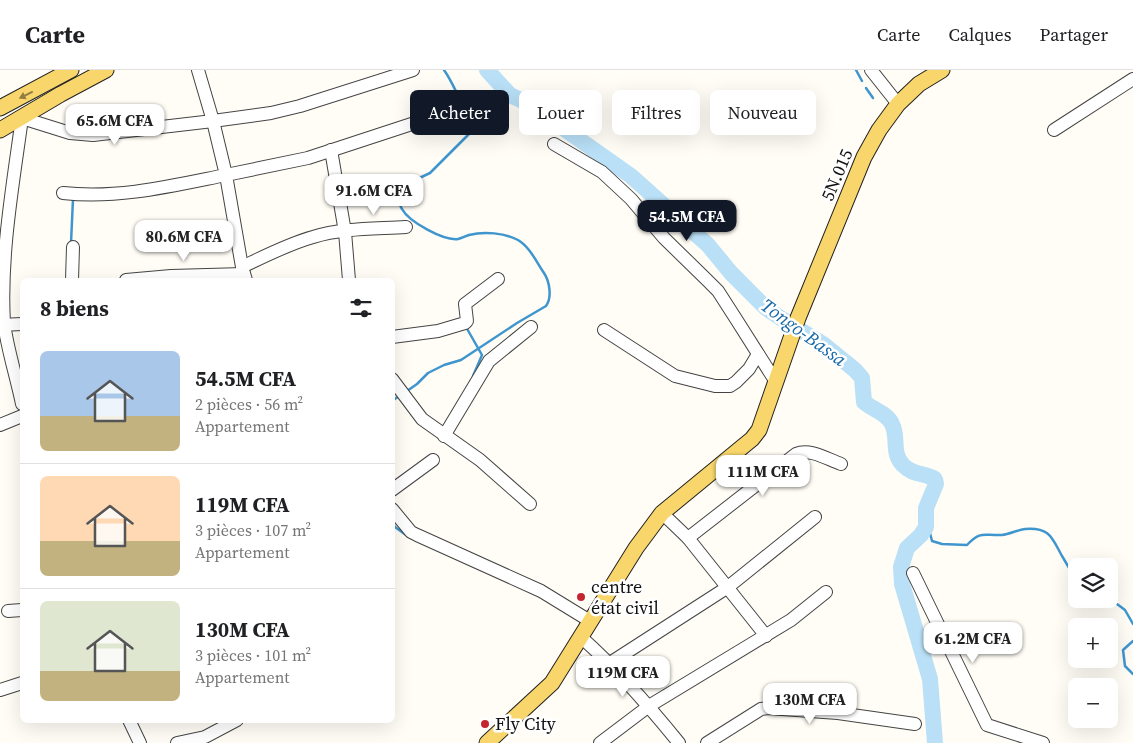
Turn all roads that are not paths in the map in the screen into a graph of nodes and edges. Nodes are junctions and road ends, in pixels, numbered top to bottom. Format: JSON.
{"nodes":[{"id":1,"x":71,"y":70,"type":"edge"},
{"id":2,"x":106,"y":70,"type":"edge"},
{"id":3,"x":198,"y":70,"type":"edge"},
{"id":4,"x":413,"y":70,"type":"edge"},
{"id":5,"x":871,"y":70,"type":"edge"},
{"id":6,"x":942,"y":70,"type":"edge"},
{"id":7,"x":83,"y":75,"type":"edge"},
{"id":8,"x":1133,"y":78,"type":"edge"},
{"id":9,"x":898,"y":104,"type":"junction"},
{"id":10,"x":0,"y":108,"type":"edge"},
{"id":11,"x":22,"y":118,"type":"junction"},
{"id":12,"x":213,"y":121,"type":"junction"},
{"id":13,"x":410,"y":124,"type":"edge"},
{"id":14,"x":0,"y":130,"type":"edge"},
{"id":15,"x":1054,"y":130,"type":"dead end"},
{"id":16,"x":554,"y":144,"type":"dead end"},
{"id":17,"x":331,"y":150,"type":"junction"},
{"id":18,"x":226,"y":174,"type":"junction"},
{"id":19,"x":63,"y":193,"type":"dead end"},
{"id":20,"x":406,"y":227,"type":"dead end"},
{"id":21,"x":345,"y":232,"type":"junction"},
{"id":22,"x":73,"y":247,"type":"dead end"},
{"id":23,"x":2,"y":260,"type":"edge"},
{"id":24,"x":244,"y":274,"type":"edge"},
{"id":25,"x":72,"y":278,"type":"edge"},
{"id":26,"x":148,"y":278,"type":"edge"},
{"id":27,"x":350,"y":278,"type":"edge"},
{"id":28,"x":498,"y":279,"type":"dead end"},
{"id":29,"x":20,"y":324,"type":"edge"},
{"id":30,"x":2,"y":325,"type":"edge"},
{"id":31,"x":531,"y":327,"type":"dead end"},
{"id":32,"x":604,"y":330,"type":"dead end"},
{"id":33,"x":395,"y":337,"type":"edge"},
{"id":34,"x":758,"y":354,"type":"junction"},
{"id":35,"x":776,"y":382,"type":"junction"},
{"id":36,"x":395,"y":383,"type":"edge"},
{"id":37,"x":20,"y":396,"type":"edge"},
{"id":38,"x":20,"y":417,"type":"edge"},
{"id":39,"x":0,"y":425,"type":"edge"},
{"id":40,"x":444,"y":436,"type":"junction"},
{"id":41,"x":433,"y":460,"type":"dead end"},
{"id":42,"x":841,"y":464,"type":"dead end"},
{"id":43,"x":395,"y":488,"type":"edge"},
{"id":44,"x":530,"y":504,"type":"dead end"},
{"id":45,"x":395,"y":513,"type":"edge"},
{"id":46,"x":662,"y":514,"type":"junction"},
{"id":47,"x":815,"y":517,"type":"dead end"},
{"id":48,"x":688,"y":538,"type":"junction"},
{"id":49,"x":913,"y":573,"type":"dead end"},
{"id":50,"x":728,"y":587,"type":"junction"},
{"id":51,"x":826,"y":592,"type":"dead end"},
{"id":52,"x":20,"y":610,"type":"edge"},
{"id":53,"x":8,"y":611,"type":"dead end"},
{"id":54,"x":590,"y":621,"type":"junction"},
{"id":55,"x":766,"y":636,"type":"junction"},
{"id":56,"x":582,"y":638,"type":"junction"},
{"id":57,"x":610,"y":663,"type":"junction"},
{"id":58,"x":20,"y":684,"type":"edge"},
{"id":59,"x":0,"y":690,"type":"edge"},
{"id":60,"x":649,"y":706,"type":"junction"},
{"id":61,"x":130,"y":723,"type":"edge"},
{"id":62,"x":231,"y":723,"type":"edge"},
{"id":63,"x":915,"y":724,"type":"dead end"},
{"id":64,"x":140,"y":743,"type":"edge"},
{"id":65,"x":177,"y":743,"type":"edge"},
{"id":66,"x":487,"y":743,"type":"edge"},
{"id":67,"x":600,"y":743,"type":"edge"},
{"id":68,"x":679,"y":743,"type":"edge"},
{"id":69,"x":707,"y":743,"type":"edge"},
{"id":70,"x":1044,"y":743,"type":"edge"}],
"edges":[{"from":1,"to":10,"type":"main road","one_way":true},
{"from":2,"to":7,"type":"main road"},
{"from":3,"to":12,"type":"street"},
{"from":4,"to":12,"type":"street"},
{"from":5,"to":9,"type":"street"},
{"from":6,"to":9,"type":"main road","name":"5N.015"},
{"from":7,"to":11,"type":"main road"},
{"from":8,"to":15,"type":"street"},
{"from":9,"to":35,"type":"main road","name":"5N.015"},
{"from":11,"to":12,"type":"street"},
{"from":11,"to":14,"type":"main road"},
{"from":11,"to":23,"type":"street"},
{"from":12,"to":18,"type":"street"},
{"from":13,"to":17,"type":"street"},
{"from":16,"to":34,"type":"street"},
{"from":17,"to":18,"type":"street"},
{"from":17,"to":21,"type":"street"},
{"from":18,"to":19,"type":"street"},
{"from":18,"to":24,"type":"street"},
{"from":20,"to":21,"type":"street"},
{"from":21,"to":24,"type":"street"},
{"from":21,"to":27,"type":"street"},
{"from":22,"to":25,"type":"street"},
{"from":23,"to":30,"type":"street"},
{"from":24,"to":26,"type":"street"},
{"from":28,"to":33,"type":"street"},
{"from":29,"to":30,"type":"street"},
{"from":30,"to":37,"type":"street"},
{"from":31,"to":40,"type":"street"},
{"from":32,"to":34,"type":"street"},
{"from":34,"to":35,"type":"street"},
{"from":35,"to":46,"type":"main road","name":"5N.015"},
{"from":36,"to":40,"type":"street"},
{"from":38,"to":39,"type":"street"},
{"from":40,"to":44,"type":"street"},
{"from":41,"to":43,"type":"street"},
{"from":42,"to":48,"type":"street"},
{"from":45,"to":54,"type":"street"},
{"from":46,"to":48,"type":"street"},
{"from":46,"to":54,"type":"main road","name":"5N.015"},
{"from":47,"to":50,"type":"street"},
{"from":48,"to":50,"type":"street"},
{"from":49,"to":70,"type":"street"},
{"from":50,"to":55,"type":"street"},
{"from":50,"to":57,"type":"street"},
{"from":51,"to":55,"type":"street"},
{"from":52,"to":53,"type":"street"},
{"from":54,"to":56,"type":"main road","name":"5N.015"},
{"from":55,"to":60,"type":"street"},
{"from":56,"to":57,"type":"street"},
{"from":56,"to":66,"type":"main road","name":"5N.015"},
{"from":57,"to":60,"type":"street"},
{"from":58,"to":59,"type":"street"},
{"from":60,"to":67,"type":"street"},
{"from":60,"to":68,"type":"street"},
{"from":61,"to":64,"type":"street"},
{"from":62,"to":65,"type":"street"},
{"from":63,"to":69,"type":"street"}]}
